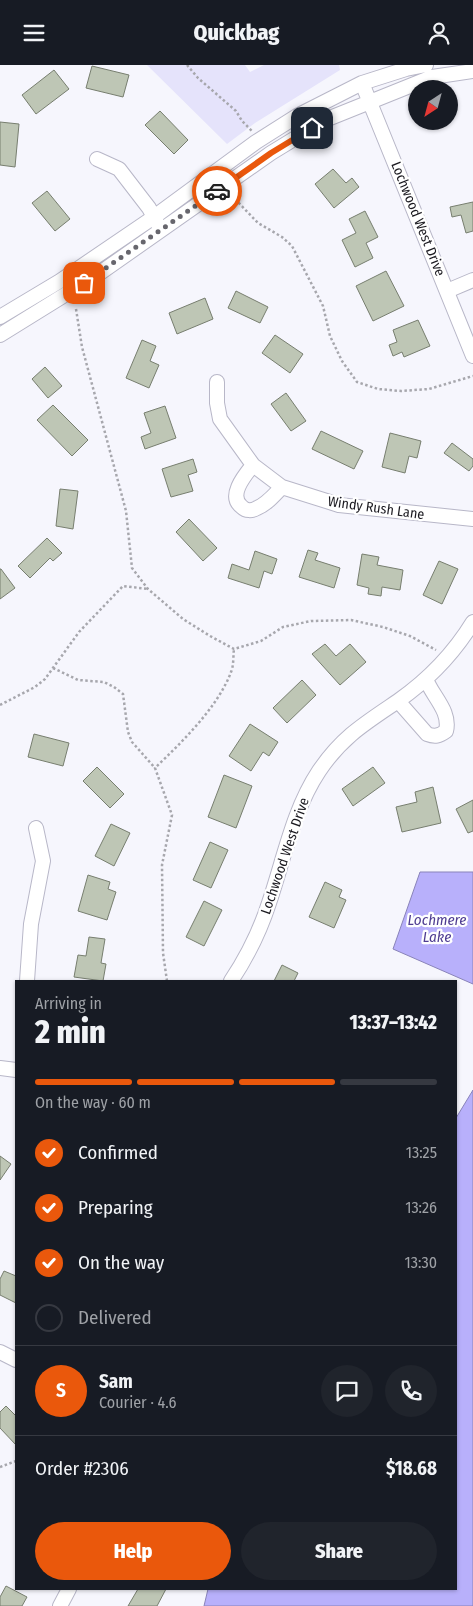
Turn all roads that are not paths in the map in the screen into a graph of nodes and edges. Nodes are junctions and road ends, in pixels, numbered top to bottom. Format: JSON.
{"nodes":[{"id":1,"x":426,"y":65,"type":"edge"},
{"id":2,"x":473,"y":71,"type":"edge"},
{"id":3,"x":362,"y":83,"type":"junction"},
{"id":4,"x":370,"y":102,"type":"junction"},
{"id":5,"x":98,"y":159,"type":"dead end"},
{"id":6,"x":154,"y":217,"type":"junction"},
{"id":7,"x":161,"y":231,"type":"junction"},
{"id":8,"x":473,"y":280,"type":"edge"},
{"id":9,"x":448,"y":291,"type":"junction"},
{"id":10,"x":0,"y":317,"type":"edge"},
{"id":11,"x":0,"y":335,"type":"edge"},
{"id":12,"x":473,"y":356,"type":"edge"},
{"id":13,"x":217,"y":383,"type":"dead end"},
{"id":14,"x":253,"y":465,"type":"junction"},
{"id":15,"x":282,"y":487,"type":"junction"},
{"id":16,"x":473,"y":519,"type":"edge"},
{"id":17,"x":473,"y":622,"type":"edge"},
{"id":18,"x":426,"y":679,"type":"junction"},
{"id":19,"x":398,"y":701,"type":"junction"},
{"id":20,"x":36,"y":828,"type":"dead end"},
{"id":21,"x":27,"y":980,"type":"edge"},
{"id":22,"x":232,"y":980,"type":"edge"},
{"id":23,"x":0,"y":1067,"type":"edge"},
{"id":24,"x":15,"y":1070,"type":"edge"},
{"id":25,"x":0,"y":1352,"type":"edge"},
{"id":26,"x":15,"y":1360,"type":"edge"},
{"id":27,"x":68,"y":1590,"type":"edge"},
{"id":28,"x":60,"y":1606,"type":"edge"}],
"edges":[{"from":1,"to":3,"type":"street"},
{"from":2,"to":4,"type":"street"},
{"from":3,"to":4,"type":"street","name":"Lochwood West Drive"},
{"from":3,"to":6,"type":"street"},
{"from":4,"to":7,"type":"street"},
{"from":4,"to":9,"type":"street","name":"Lochwood West Drive"},
{"from":5,"to":6,"type":"street"},
{"from":6,"to":7,"type":"street"},
{"from":6,"to":10,"type":"street"},
{"from":7,"to":11,"type":"street"},
{"from":8,"to":9,"type":"street"},
{"from":9,"to":12,"type":"street","name":"Lochwood West Drive"},
{"from":13,"to":14,"type":"street","name":"Windy Rush Lane"},
{"from":14,"to":15,"type":"street","name":"Windy Rush Lane"},
{"from":14,"to":15,"type":"street"},
{"from":15,"to":16,"type":"street","name":"Windy Rush Lane"},
{"from":17,"to":18,"type":"street","name":"Lochwood West Drive"},
{"from":18,"to":19,"type":"street","name":"Lochwood West Drive"},
{"from":18,"to":19,"type":"street"},
{"from":19,"to":22,"type":"street","name":"Lochwood West Drive"},
{"from":20,"to":21,"type":"street"},
{"from":23,"to":24,"type":"street"},
{"from":25,"to":26,"type":"street"},
{"from":27,"to":28,"type":"street"}]}
